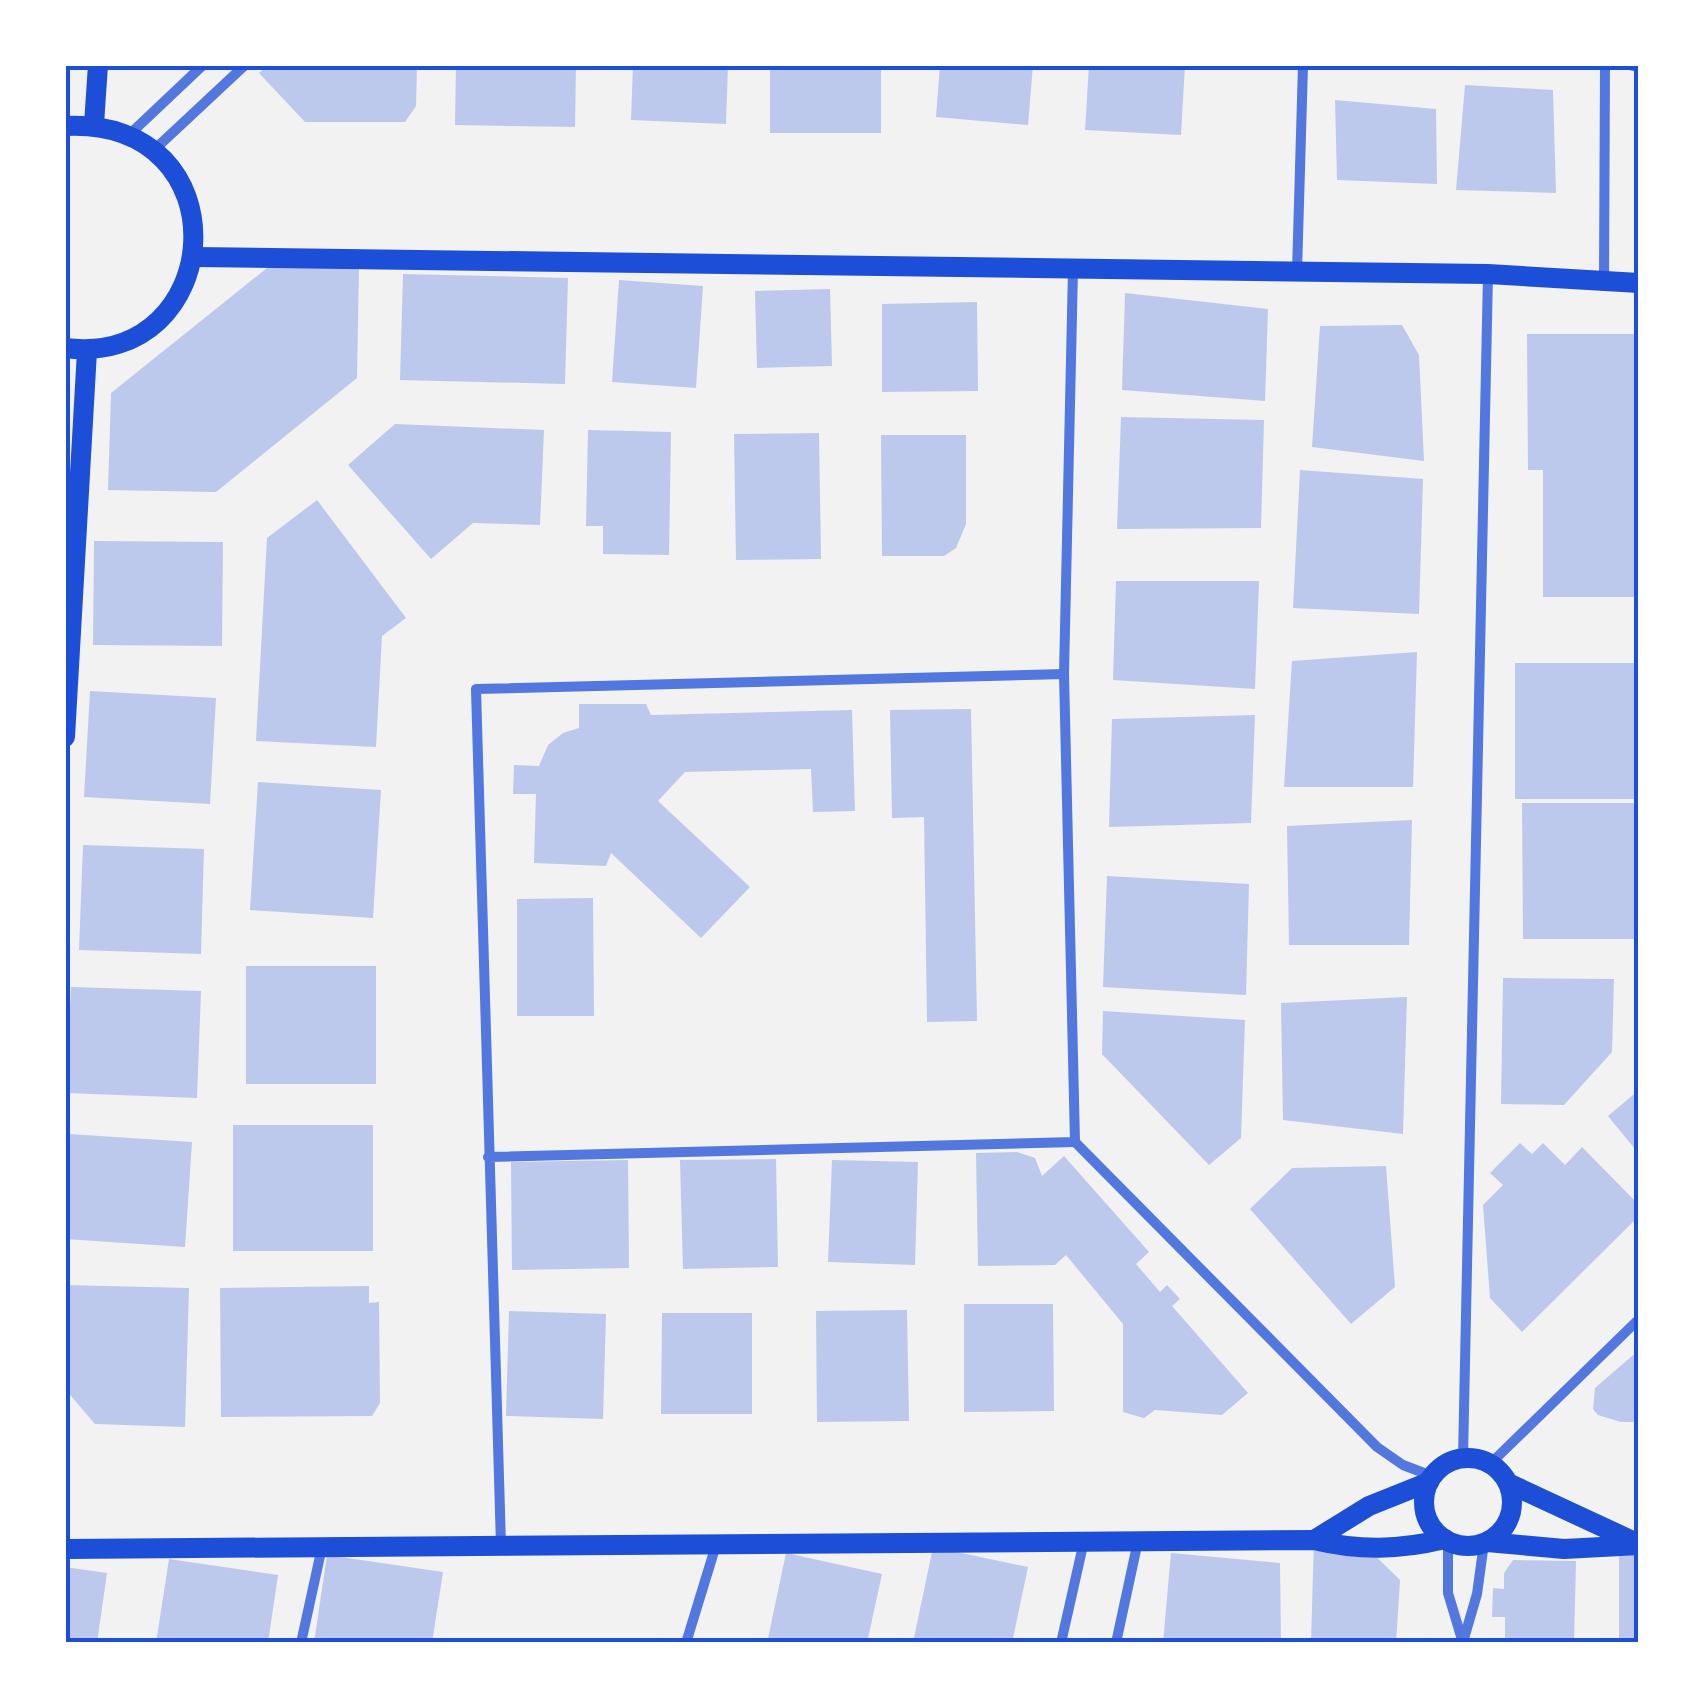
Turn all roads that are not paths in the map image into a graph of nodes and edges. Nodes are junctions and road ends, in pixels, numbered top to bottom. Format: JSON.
{"nodes":[{"id":1,"x":98,"y":65,"type":"edge"},
{"id":2,"x":203,"y":65,"type":"edge"},
{"id":3,"x":245,"y":65,"type":"edge"},
{"id":4,"x":1302,"y":65,"type":"edge"},
{"id":5,"x":1605,"y":65,"type":"edge"},
{"id":6,"x":1630,"y":65,"type":"edge"},
{"id":7,"x":1639,"y":67,"type":"edge"},
{"id":8,"x":94,"y":124,"type":"junction"},
{"id":9,"x":65,"y":126,"type":"edge"},
{"id":10,"x":130,"y":134,"type":"junction"},
{"id":11,"x":154,"y":150,"type":"junction"},
{"id":12,"x":194,"y":257,"type":"junction"},
{"id":13,"x":1073,"y":269,"type":"junction"},
{"id":14,"x":1296,"y":272,"type":"junction"},
{"id":15,"x":1488,"y":274,"type":"junction"},
{"id":16,"x":1604,"y":281,"type":"junction"},
{"id":17,"x":1639,"y":283,"type":"edge"},
{"id":18,"x":65,"y":348,"type":"edge"},
{"id":19,"x":87,"y":351,"type":"junction"},
{"id":20,"x":1064,"y":674,"type":"junction"},
{"id":21,"x":65,"y":737,"type":"edge"},
{"id":22,"x":1075,"y":1142,"type":"junction"},
{"id":23,"x":488,"y":1157,"type":"junction"},
{"id":24,"x":1639,"y":1319,"type":"edge"},
{"id":25,"x":1463,"y":1458,"type":"junction"},
{"id":26,"x":1490,"y":1464,"type":"junction"},
{"id":27,"x":1430,"y":1479,"type":"junction"},
{"id":28,"x":1508,"y":1483,"type":"junction"},
{"id":29,"x":1314,"y":1540,"type":"junction"},
{"id":30,"x":1446,"y":1540,"type":"junction"},
{"id":31,"x":1084,"y":1541,"type":"junction"},
{"id":32,"x":1138,"y":1541,"type":"junction"},
{"id":33,"x":1485,"y":1542,"type":"junction"},
{"id":34,"x":716,"y":1544,"type":"junction"},
{"id":35,"x":1639,"y":1545,"type":"edge"},
{"id":36,"x":501,"y":1546,"type":"junction"},
{"id":37,"x":322,"y":1547,"type":"junction"},
{"id":38,"x":65,"y":1549,"type":"edge"},
{"id":39,"x":301,"y":1643,"type":"edge"},
{"id":40,"x":686,"y":1643,"type":"edge"},
{"id":41,"x":1061,"y":1643,"type":"edge"},
{"id":42,"x":1116,"y":1643,"type":"edge"},
{"id":43,"x":1463,"y":1643,"type":"edge"}],
"edges":[{"from":1,"to":8,"type":"main road"},
{"from":2,"to":10,"type":"street"},
{"from":3,"to":11,"type":"street"},
{"from":4,"to":14,"type":"street"},
{"from":5,"to":16,"type":"street"},
{"from":6,"to":7,"type":"street"},
{"from":8,"to":9,"type":"main road"},
{"from":8,"to":10,"type":"main road"},
{"from":10,"to":11,"type":"main road"},
{"from":11,"to":12,"type":"main road"},
{"from":12,"to":13,"type":"main road"},
{"from":12,"to":19,"type":"main road"},
{"from":13,"to":14,"type":"main road"},
{"from":13,"to":20,"type":"street"},
{"from":14,"to":15,"type":"main road"},
{"from":15,"to":16,"type":"main road"},
{"from":15,"to":25,"type":"street"},
{"from":16,"to":17,"type":"main road"},
{"from":18,"to":19,"type":"main road"},
{"from":19,"to":21,"type":"main road"},
{"from":20,"to":22,"type":"street"},
{"from":20,"to":23,"type":"street"},
{"from":22,"to":23,"type":"street"},
{"from":22,"to":27,"type":"street"},
{"from":23,"to":36,"type":"street"},
{"from":24,"to":26,"type":"street"},
{"from":25,"to":26,"type":"main road"},
{"from":25,"to":27,"type":"main road"},
{"from":26,"to":28,"type":"main road"},
{"from":27,"to":29,"type":"main road"},
{"from":27,"to":30,"type":"main road"},
{"from":28,"to":33,"type":"main road"},
{"from":28,"to":35,"type":"main road"},
{"from":29,"to":30,"type":"main road"},
{"from":29,"to":32,"type":"main road"},
{"from":30,"to":33,"type":"main road"},
{"from":30,"to":43,"type":"street"},
{"from":31,"to":32,"type":"main road"},
{"from":31,"to":34,"type":"main road"},
{"from":31,"to":41,"type":"street"},
{"from":32,"to":42,"type":"street"},
{"from":33,"to":35,"type":"main road"},
{"from":33,"to":43,"type":"street"},
{"from":34,"to":36,"type":"main road"},
{"from":34,"to":40,"type":"street"},
{"from":36,"to":37,"type":"main road"},
{"from":37,"to":38,"type":"main road"},
{"from":37,"to":39,"type":"street"}]}
